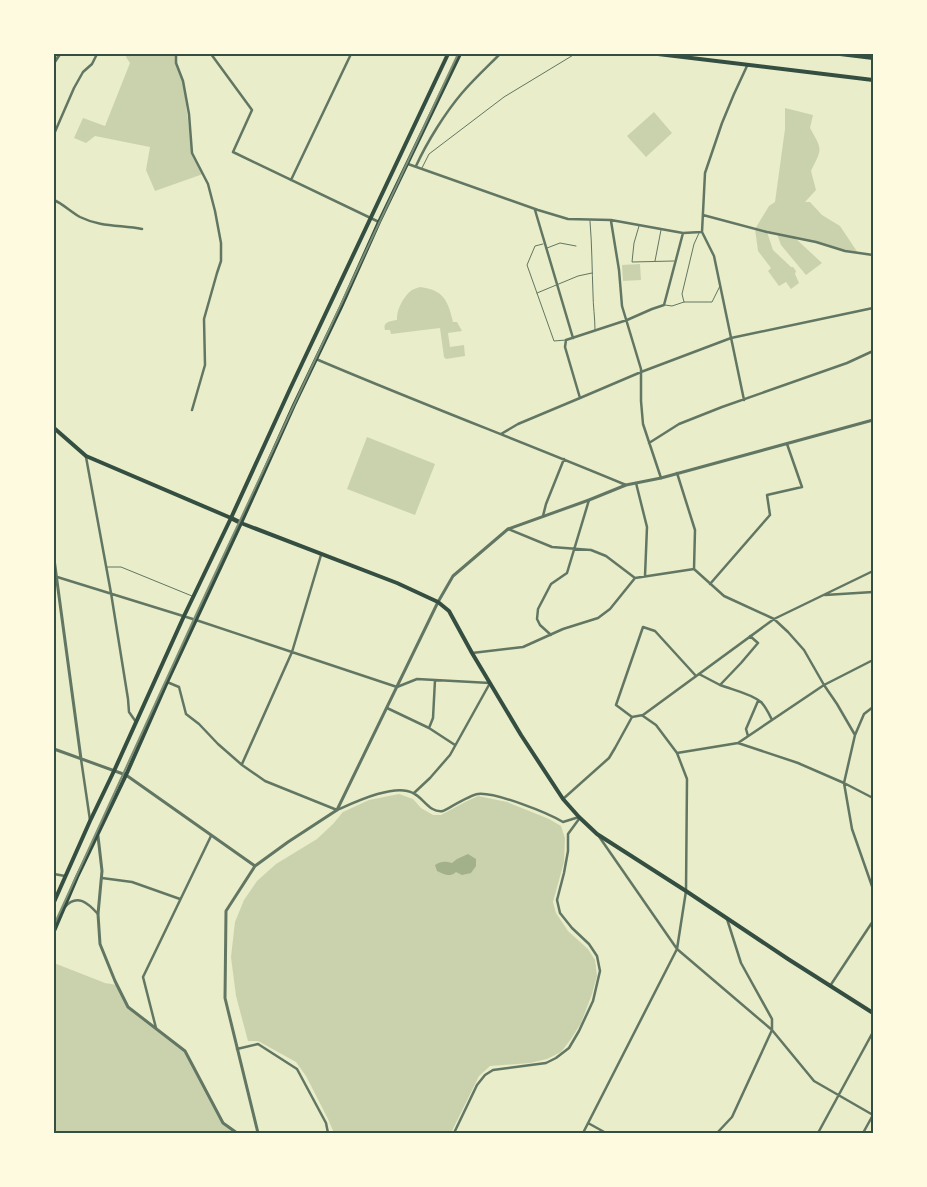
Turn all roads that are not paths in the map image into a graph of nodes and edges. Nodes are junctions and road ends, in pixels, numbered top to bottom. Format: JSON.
{"nodes":[{"id":1,"x":60,"y":54,"type":"edge"},
{"id":2,"x":97,"y":54,"type":"edge"},
{"id":3,"x":176,"y":54,"type":"edge"},
{"id":4,"x":211,"y":54,"type":"edge"},
{"id":5,"x":351,"y":54,"type":"edge"},
{"id":6,"x":448,"y":54,"type":"edge"},
{"id":7,"x":460,"y":54,"type":"edge"},
{"id":8,"x":500,"y":54,"type":"edge"},
{"id":9,"x":575,"y":54,"type":"edge"},
{"id":10,"x":658,"y":54,"type":"edge"},
{"id":11,"x":840,"y":54,"type":"edge"},
{"id":12,"x":873,"y":58,"type":"edge"},
{"id":13,"x":54,"y":63,"type":"edge"},
{"id":14,"x":748,"y":64,"type":"junction"},
{"id":15,"x":873,"y":80,"type":"edge"},
{"id":16,"x":54,"y":134,"type":"edge"},
{"id":17,"x":408,"y":164,"type":"junction"},
{"id":18,"x":416,"y":167,"type":"junction"},
{"id":19,"x":422,"y":169,"type":"junction"},
{"id":20,"x":291,"y":180,"type":"junction"},
{"id":21,"x":54,"y":200,"type":"edge"},
{"id":22,"x":534,"y":209,"type":"junction"},
{"id":23,"x":703,"y":215,"type":"junction"},
{"id":24,"x":371,"y":218,"type":"junction"},
{"id":25,"x":590,"y":220,"type":"junction"},
{"id":26,"x":611,"y":220,"type":"junction"},
{"id":27,"x":380,"y":222,"type":"junction"},
{"id":28,"x":640,"y":225,"type":"junction"},
{"id":29,"x":661,"y":229,"type":"junction"},
{"id":30,"x":142,"y":230,"type":"dead end"},
{"id":31,"x":700,"y":232,"type":"junction"},
{"id":32,"x":683,"y":233,"type":"junction"},
{"id":33,"x":544,"y":243,"type":"junction"},
{"id":34,"x":576,"y":246,"type":"dead end"},
{"id":35,"x":546,"y":248,"type":"junction"},
{"id":36,"x":873,"y":255,"type":"edge"},
{"id":37,"x":675,"y":261,"type":"junction"},
{"id":38,"x":655,"y":262,"type":"junction"},
{"id":39,"x":592,"y":272,"type":"junction"},
{"id":40,"x":720,"y":284,"type":"junction"},
{"id":41,"x":558,"y":285,"type":"junction"},
{"id":42,"x":537,"y":293,"type":"junction"},
{"id":43,"x":684,"y":302,"type":"junction"},
{"id":44,"x":664,"y":305,"type":"junction"},
{"id":45,"x":873,"y":308,"type":"edge"},
{"id":46,"x":628,"y":320,"type":"junction"},
{"id":47,"x":595,"y":330,"type":"junction"},
{"id":48,"x":573,"y":338,"type":"junction"},
{"id":49,"x":730,"y":338,"type":"junction"},
{"id":50,"x":566,"y":340,"type":"junction"},
{"id":51,"x":873,"y":351,"type":"edge"},
{"id":52,"x":316,"y":359,"type":"junction"},
{"id":53,"x":641,"y":372,"type":"junction"},
{"id":54,"x":580,"y":398,"type":"junction"},
{"id":55,"x":744,"y":400,"type":"junction"},
{"id":56,"x":192,"y":410,"type":"dead end"},
{"id":57,"x":873,"y":420,"type":"edge"},
{"id":58,"x":55,"y":430,"type":"edge"},
{"id":59,"x":501,"y":434,"type":"junction"},
{"id":60,"x":649,"y":443,"type":"junction"},
{"id":61,"x":787,"y":444,"type":"junction"},
{"id":62,"x":86,"y":456,"type":"junction"},
{"id":63,"x":564,"y":459,"type":"junction"},
{"id":64,"x":677,"y":473,"type":"junction"},
{"id":65,"x":661,"y":478,"type":"junction"},
{"id":66,"x":636,"y":483,"type":"junction"},
{"id":67,"x":626,"y":485,"type":"junction"},
{"id":68,"x":590,"y":500,"type":"junction"},
{"id":69,"x":543,"y":516,"type":"junction"},
{"id":70,"x":231,"y":518,"type":"junction"},
{"id":71,"x":241,"y":523,"type":"junction"},
{"id":72,"x":508,"y":529,"type":"junction"},
{"id":73,"x":575,"y":549,"type":"junction"},
{"id":74,"x":322,"y":553,"type":"junction"},
{"id":75,"x":54,"y":560,"type":"edge"},
{"id":76,"x":106,"y":567,"type":"junction"},
{"id":77,"x":694,"y":569,"type":"junction"},
{"id":78,"x":873,"y":571,"type":"edge"},
{"id":79,"x":55,"y":576,"type":"edge"},
{"id":80,"x":645,"y":576,"type":"junction"},
{"id":81,"x":635,"y":578,"type":"junction"},
{"id":82,"x":710,"y":584,"type":"junction"},
{"id":83,"x":873,"y":592,"type":"edge"},
{"id":84,"x":111,"y":593,"type":"junction"},
{"id":85,"x":824,"y":595,"type":"junction"},
{"id":86,"x":193,"y":596,"type":"junction"},
{"id":87,"x":438,"y":602,"type":"junction"},
{"id":88,"x":184,"y":616,"type":"junction"},
{"id":89,"x":774,"y":619,"type":"junction"},
{"id":90,"x":196,"y":620,"type":"junction"},
{"id":91,"x":551,"y":635,"type":"junction"},
{"id":92,"x":750,"y":636,"type":"junction"},
{"id":93,"x":292,"y":652,"type":"junction"},
{"id":94,"x":472,"y":653,"type":"junction"},
{"id":95,"x":873,"y":660,"type":"edge"},
{"id":96,"x":697,"y":675,"type":"junction"},
{"id":97,"x":435,"y":680,"type":"junction"},
{"id":98,"x":168,"y":682,"type":"junction"},
{"id":99,"x":490,"y":683,"type":"junction"},
{"id":100,"x":720,"y":685,"type":"junction"},
{"id":101,"x":824,"y":685,"type":"junction"},
{"id":102,"x":397,"y":687,"type":"junction"},
{"id":103,"x":758,"y":701,"type":"junction"},
{"id":104,"x":873,"y":707,"type":"edge"},
{"id":105,"x":387,"y":708,"type":"junction"},
{"id":106,"x":643,"y":716,"type":"junction"},
{"id":107,"x":632,"y":717,"type":"junction"},
{"id":108,"x":772,"y":720,"type":"junction"},
{"id":109,"x":136,"y":722,"type":"junction"},
{"id":110,"x":429,"y":728,"type":"junction"},
{"id":111,"x":855,"y":735,"type":"junction"},
{"id":112,"x":748,"y":736,"type":"junction"},
{"id":113,"x":738,"y":743,"type":"junction"},
{"id":114,"x":455,"y":745,"type":"junction"},
{"id":115,"x":54,"y":749,"type":"edge"},
{"id":116,"x":678,"y":753,"type":"junction"},
{"id":117,"x":82,"y":759,"type":"junction"},
{"id":118,"x":242,"y":765,"type":"junction"},
{"id":119,"x":114,"y":771,"type":"junction"},
{"id":120,"x":126,"y":776,"type":"junction"},
{"id":121,"x":844,"y":782,"type":"junction"},
{"id":122,"x":414,"y":793,"type":"junction"},
{"id":123,"x":873,"y":798,"type":"edge"},
{"id":124,"x":563,"y":799,"type":"junction"},
{"id":125,"x":337,"y":810,"type":"junction"},
{"id":126,"x":579,"y":817,"type":"junction"},
{"id":127,"x":90,"y":821,"type":"junction"},
{"id":128,"x":597,"y":834,"type":"junction"},
{"id":129,"x":98,"y":836,"type":"junction"},
{"id":130,"x":211,"y":836,"type":"junction"},
{"id":131,"x":254,"y":866,"type":"junction"},
{"id":132,"x":54,"y":874,"type":"edge"},
{"id":133,"x":65,"y":876,"type":"junction"},
{"id":134,"x":102,"y":878,"type":"junction"},
{"id":135,"x":873,"y":889,"type":"edge"},
{"id":136,"x":686,"y":891,"type":"junction"},
{"id":137,"x":180,"y":899,"type":"junction"},
{"id":138,"x":54,"y":902,"type":"edge"},
{"id":139,"x":63,"y":910,"type":"junction"},
{"id":140,"x":98,"y":914,"type":"junction"},
{"id":141,"x":726,"y":918,"type":"junction"},
{"id":142,"x":873,"y":921,"type":"edge"},
{"id":143,"x":54,"y":931,"type":"edge"},
{"id":144,"x":677,"y":949,"type":"junction"},
{"id":145,"x":830,"y":986,"type":"junction"},
{"id":146,"x":873,"y":1013,"type":"edge"},
{"id":147,"x":156,"y":1028,"type":"junction"},
{"id":148,"x":772,"y":1030,"type":"junction"},
{"id":149,"x":873,"y":1032,"type":"edge"},
{"id":150,"x":238,"y":1049,"type":"junction"},
{"id":151,"x":839,"y":1095,"type":"junction"},
{"id":152,"x":873,"y":1115,"type":"edge"},
{"id":153,"x":588,"y":1123,"type":"junction"},
{"id":154,"x":237,"y":1133,"type":"edge"},
{"id":155,"x":258,"y":1133,"type":"edge"},
{"id":156,"x":328,"y":1133,"type":"edge"},
{"id":157,"x":454,"y":1133,"type":"edge"},
{"id":158,"x":583,"y":1133,"type":"edge"},
{"id":159,"x":606,"y":1133,"type":"edge"},
{"id":160,"x":717,"y":1133,"type":"edge"},
{"id":161,"x":818,"y":1133,"type":"edge"},
{"id":162,"x":863,"y":1133,"type":"edge"}],
"edges":[{"from":1,"to":13,"type":"street"},
{"from":2,"to":16,"type":"street"},
{"from":3,"to":56,"type":"street"},
{"from":4,"to":20,"type":"street"},
{"from":5,"to":20,"type":"street"},
{"from":6,"to":24,"type":"main road"},
{"from":7,"to":17,"type":"main road"},
{"from":8,"to":18,"type":"street"},
{"from":9,"to":19,"type":"lane"},
{"from":10,"to":14,"type":"main road"},
{"from":11,"to":12,"type":"main road"},
{"from":14,"to":15,"type":"main road"},
{"from":14,"to":23,"type":"street"},
{"from":17,"to":18,"type":"street"},
{"from":17,"to":27,"type":"main road"},
{"from":18,"to":19,"type":"street"},
{"from":19,"to":22,"type":"street"},
{"from":20,"to":24,"type":"street"},
{"from":21,"to":30,"type":"street"},
{"from":22,"to":25,"type":"street"},
{"from":22,"to":33,"type":"street"},
{"from":23,"to":31,"type":"street"},
{"from":23,"to":36,"type":"street"},
{"from":24,"to":27,"type":"street"},
{"from":24,"to":70,"type":"main road"},
{"from":25,"to":26,"type":"street"},
{"from":25,"to":39,"type":"lane"},
{"from":26,"to":28,"type":"street"},
{"from":26,"to":46,"type":"street"},
{"from":27,"to":52,"type":"main road"},
{"from":28,"to":29,"type":"street"},
{"from":28,"to":38,"type":"lane"},
{"from":29,"to":32,"type":"street"},
{"from":29,"to":38,"type":"lane"},
{"from":31,"to":32,"type":"street"},
{"from":31,"to":40,"type":"street"},
{"from":31,"to":43,"type":"lane"},
{"from":32,"to":37,"type":"street"},
{"from":33,"to":35,"type":"street"},
{"from":33,"to":42,"type":"lane"},
{"from":34,"to":35,"type":"lane"},
{"from":35,"to":41,"type":"street"},
{"from":37,"to":38,"type":"lane"},
{"from":37,"to":44,"type":"street"},
{"from":39,"to":41,"type":"lane"},
{"from":39,"to":47,"type":"lane"},
{"from":40,"to":43,"type":"lane"},
{"from":40,"to":49,"type":"street"},
{"from":41,"to":42,"type":"lane"},
{"from":41,"to":48,"type":"street"},
{"from":42,"to":50,"type":"lane"},
{"from":43,"to":44,"type":"lane"},
{"from":44,"to":46,"type":"street"},
{"from":45,"to":49,"type":"street"},
{"from":46,"to":47,"type":"street"},
{"from":46,"to":53,"type":"street"},
{"from":47,"to":48,"type":"street"},
{"from":48,"to":50,"type":"street"},
{"from":49,"to":53,"type":"street"},
{"from":49,"to":55,"type":"street"},
{"from":50,"to":54,"type":"street"},
{"from":51,"to":55,"type":"street"},
{"from":52,"to":59,"type":"street"},
{"from":52,"to":71,"type":"main road"},
{"from":53,"to":54,"type":"street"},
{"from":53,"to":60,"type":"street"},
{"from":54,"to":59,"type":"street"},
{"from":55,"to":60,"type":"street"},
{"from":57,"to":61,"type":"street"},
{"from":58,"to":62,"type":"main road"},
{"from":59,"to":63,"type":"street"},
{"from":60,"to":65,"type":"street"},
{"from":61,"to":64,"type":"street"},
{"from":61,"to":82,"type":"street"},
{"from":62,"to":70,"type":"main road"},
{"from":62,"to":76,"type":"street"},
{"from":63,"to":67,"type":"street"},
{"from":63,"to":69,"type":"street"},
{"from":64,"to":65,"type":"street"},
{"from":64,"to":77,"type":"street"},
{"from":65,"to":66,"type":"street"},
{"from":66,"to":67,"type":"street"},
{"from":66,"to":80,"type":"street"},
{"from":67,"to":68,"type":"street"},
{"from":68,"to":69,"type":"street"},
{"from":68,"to":73,"type":"street"},
{"from":69,"to":72,"type":"street"},
{"from":70,"to":71,"type":"main road"},
{"from":70,"to":86,"type":"main road"},
{"from":71,"to":74,"type":"main road"},
{"from":71,"to":90,"type":"main road"},
{"from":72,"to":73,"type":"street"},
{"from":72,"to":87,"type":"street"},
{"from":73,"to":81,"type":"street"},
{"from":73,"to":91,"type":"street"},
{"from":74,"to":87,"type":"main road"},
{"from":74,"to":93,"type":"street"},
{"from":75,"to":79,"type":"street"},
{"from":76,"to":84,"type":"street"},
{"from":76,"to":86,"type":"lane"},
{"from":77,"to":80,"type":"street"},
{"from":77,"to":82,"type":"street"},
{"from":78,"to":85,"type":"street"},
{"from":79,"to":84,"type":"street"},
{"from":79,"to":117,"type":"street"},
{"from":80,"to":81,"type":"street"},
{"from":81,"to":91,"type":"street"},
{"from":82,"to":89,"type":"street"},
{"from":83,"to":85,"type":"street"},
{"from":84,"to":88,"type":"street"},
{"from":84,"to":109,"type":"street"},
{"from":85,"to":89,"type":"street"},
{"from":86,"to":88,"type":"main road"},
{"from":87,"to":94,"type":"main road"},
{"from":87,"to":102,"type":"street"},
{"from":88,"to":90,"type":"street"},
{"from":88,"to":109,"type":"main road"},
{"from":89,"to":92,"type":"street"},
{"from":89,"to":101,"type":"street"},
{"from":90,"to":93,"type":"street"},
{"from":90,"to":98,"type":"main road"},
{"from":91,"to":94,"type":"street"},
{"from":92,"to":96,"type":"street"},
{"from":92,"to":100,"type":"street"},
{"from":93,"to":102,"type":"street"},
{"from":93,"to":118,"type":"street"},
{"from":94,"to":99,"type":"main road"},
{"from":95,"to":101,"type":"street"},
{"from":96,"to":100,"type":"street"},
{"from":96,"to":106,"type":"street"},
{"from":96,"to":107,"type":"street"},
{"from":97,"to":99,"type":"street"},
{"from":97,"to":102,"type":"street"},
{"from":97,"to":110,"type":"street"},
{"from":98,"to":118,"type":"street"},
{"from":98,"to":120,"type":"main road"},
{"from":99,"to":114,"type":"street"},
{"from":99,"to":124,"type":"main road"},
{"from":100,"to":103,"type":"street"},
{"from":101,"to":108,"type":"street"},
{"from":101,"to":111,"type":"street"},
{"from":102,"to":105,"type":"street"},
{"from":103,"to":108,"type":"street"},
{"from":103,"to":112,"type":"street"},
{"from":104,"to":111,"type":"street"},
{"from":105,"to":110,"type":"street"},
{"from":105,"to":125,"type":"street"},
{"from":106,"to":107,"type":"street"},
{"from":106,"to":116,"type":"street"},
{"from":107,"to":124,"type":"street"},
{"from":108,"to":112,"type":"street"},
{"from":109,"to":119,"type":"main road"},
{"from":110,"to":114,"type":"street"},
{"from":111,"to":121,"type":"street"},
{"from":112,"to":113,"type":"street"},
{"from":113,"to":116,"type":"street"},
{"from":113,"to":121,"type":"street"},
{"from":114,"to":122,"type":"street"},
{"from":115,"to":117,"type":"street"},
{"from":116,"to":136,"type":"street"},
{"from":117,"to":119,"type":"street"},
{"from":117,"to":127,"type":"street"},
{"from":118,"to":125,"type":"street"},
{"from":119,"to":120,"type":"street"},
{"from":119,"to":127,"type":"main road"},
{"from":120,"to":129,"type":"main road"},
{"from":120,"to":130,"type":"street"},
{"from":121,"to":123,"type":"street"},
{"from":121,"to":135,"type":"street"},
{"from":122,"to":125,"type":"street"},
{"from":122,"to":126,"type":"street"},
{"from":124,"to":126,"type":"main road"},
{"from":125,"to":131,"type":"street"},
{"from":126,"to":128,"type":"main road"},
{"from":126,"to":157,"type":"street"},
{"from":127,"to":133,"type":"main road"},
{"from":128,"to":136,"type":"main road"},
{"from":128,"to":144,"type":"street"},
{"from":129,"to":134,"type":"street"},
{"from":129,"to":139,"type":"main road"},
{"from":130,"to":131,"type":"street"},
{"from":130,"to":137,"type":"street"},
{"from":131,"to":150,"type":"street"},
{"from":132,"to":133,"type":"street"},
{"from":133,"to":138,"type":"main road"},
{"from":134,"to":137,"type":"street"},
{"from":134,"to":140,"type":"street"},
{"from":136,"to":141,"type":"main road"},
{"from":136,"to":144,"type":"street"},
{"from":137,"to":147,"type":"street"},
{"from":139,"to":140,"type":"street"},
{"from":139,"to":143,"type":"main road"},
{"from":140,"to":147,"type":"street"},
{"from":141,"to":145,"type":"main road"},
{"from":141,"to":148,"type":"street"},
{"from":142,"to":145,"type":"street"},
{"from":144,"to":148,"type":"street"},
{"from":144,"to":153,"type":"street"},
{"from":145,"to":146,"type":"main road"},
{"from":147,"to":154,"type":"street"},
{"from":148,"to":151,"type":"street"},
{"from":148,"to":160,"type":"street"},
{"from":149,"to":151,"type":"street"},
{"from":150,"to":155,"type":"street"},
{"from":150,"to":156,"type":"street"},
{"from":151,"to":152,"type":"street"},
{"from":151,"to":161,"type":"street"},
{"from":152,"to":162,"type":"street"},
{"from":153,"to":158,"type":"street"},
{"from":153,"to":159,"type":"street"}]}
